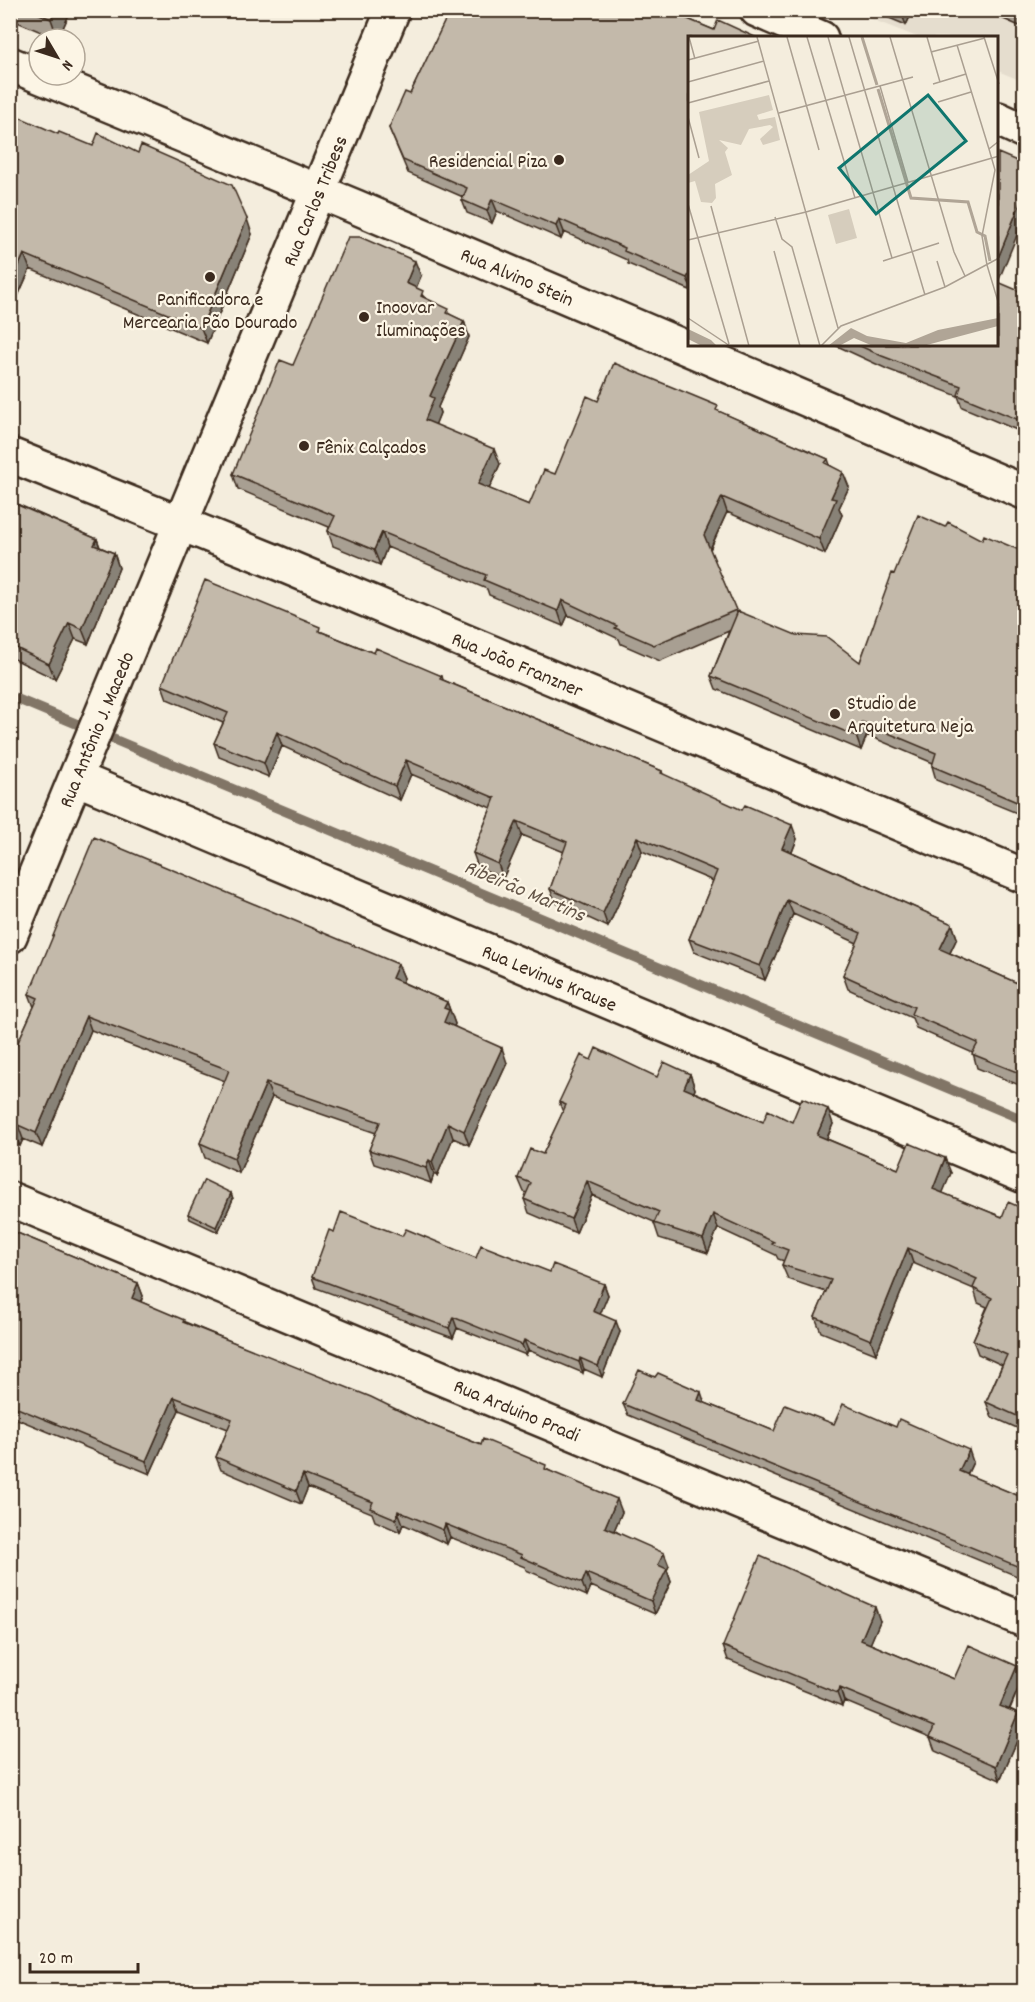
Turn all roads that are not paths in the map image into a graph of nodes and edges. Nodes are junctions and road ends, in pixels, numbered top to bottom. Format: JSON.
{"nodes":[{"id":1,"x":393,"y":10,"type":"edge"},
{"id":2,"x":757,"y":10,"type":"edge"},
{"id":3,"x":816,"y":36,"type":"edge"},
{"id":4,"x":10,"y":64,"type":"edge"},
{"id":5,"x":999,"y":119,"type":"edge"},
{"id":6,"x":1024,"y":131,"type":"edge"},
{"id":7,"x":319,"y":192,"type":"junction"},
{"id":8,"x":10,"y":455,"type":"edge"},
{"id":9,"x":1024,"y":492,"type":"edge"},
{"id":10,"x":182,"y":524,"type":"junction"},
{"id":11,"x":82,"y":766,"type":"junction"},
{"id":12,"x":1024,"y":876,"type":"edge"},
{"id":13,"x":10,"y":936,"type":"edge"},
{"id":14,"x":1024,"y":1176,"type":"edge"},
{"id":15,"x":10,"y":1199,"type":"edge"},
{"id":16,"x":1024,"y":1620,"type":"edge"}],
"edges":[{"from":1,"to":7,"type":"street","name":"Rua Carlos Tribess"},
{"from":2,"to":3,"type":"street"},
{"from":4,"to":7,"type":"street","name":"Rua Alvino Stein"},
{"from":5,"to":6,"type":"street"},
{"from":7,"to":9,"type":"street","name":"Rua Alvino Stein"},
{"from":7,"to":10,"type":"street","name":"Rua Carlos Tribess"},
{"from":8,"to":10,"type":"street","name":"Rua João Franzner"},
{"from":10,"to":11,"type":"street","name":"Rua Antônio J. Macedo"},
{"from":10,"to":12,"type":"street","name":"Rua João Franzner"},
{"from":11,"to":13,"type":"street","name":"Rua Antônio J. Macedo"},
{"from":11,"to":14,"type":"street","name":"Rua Levinus Krause"},
{"from":15,"to":16,"type":"street","name":"Rua Arduino Pradi"}]}
